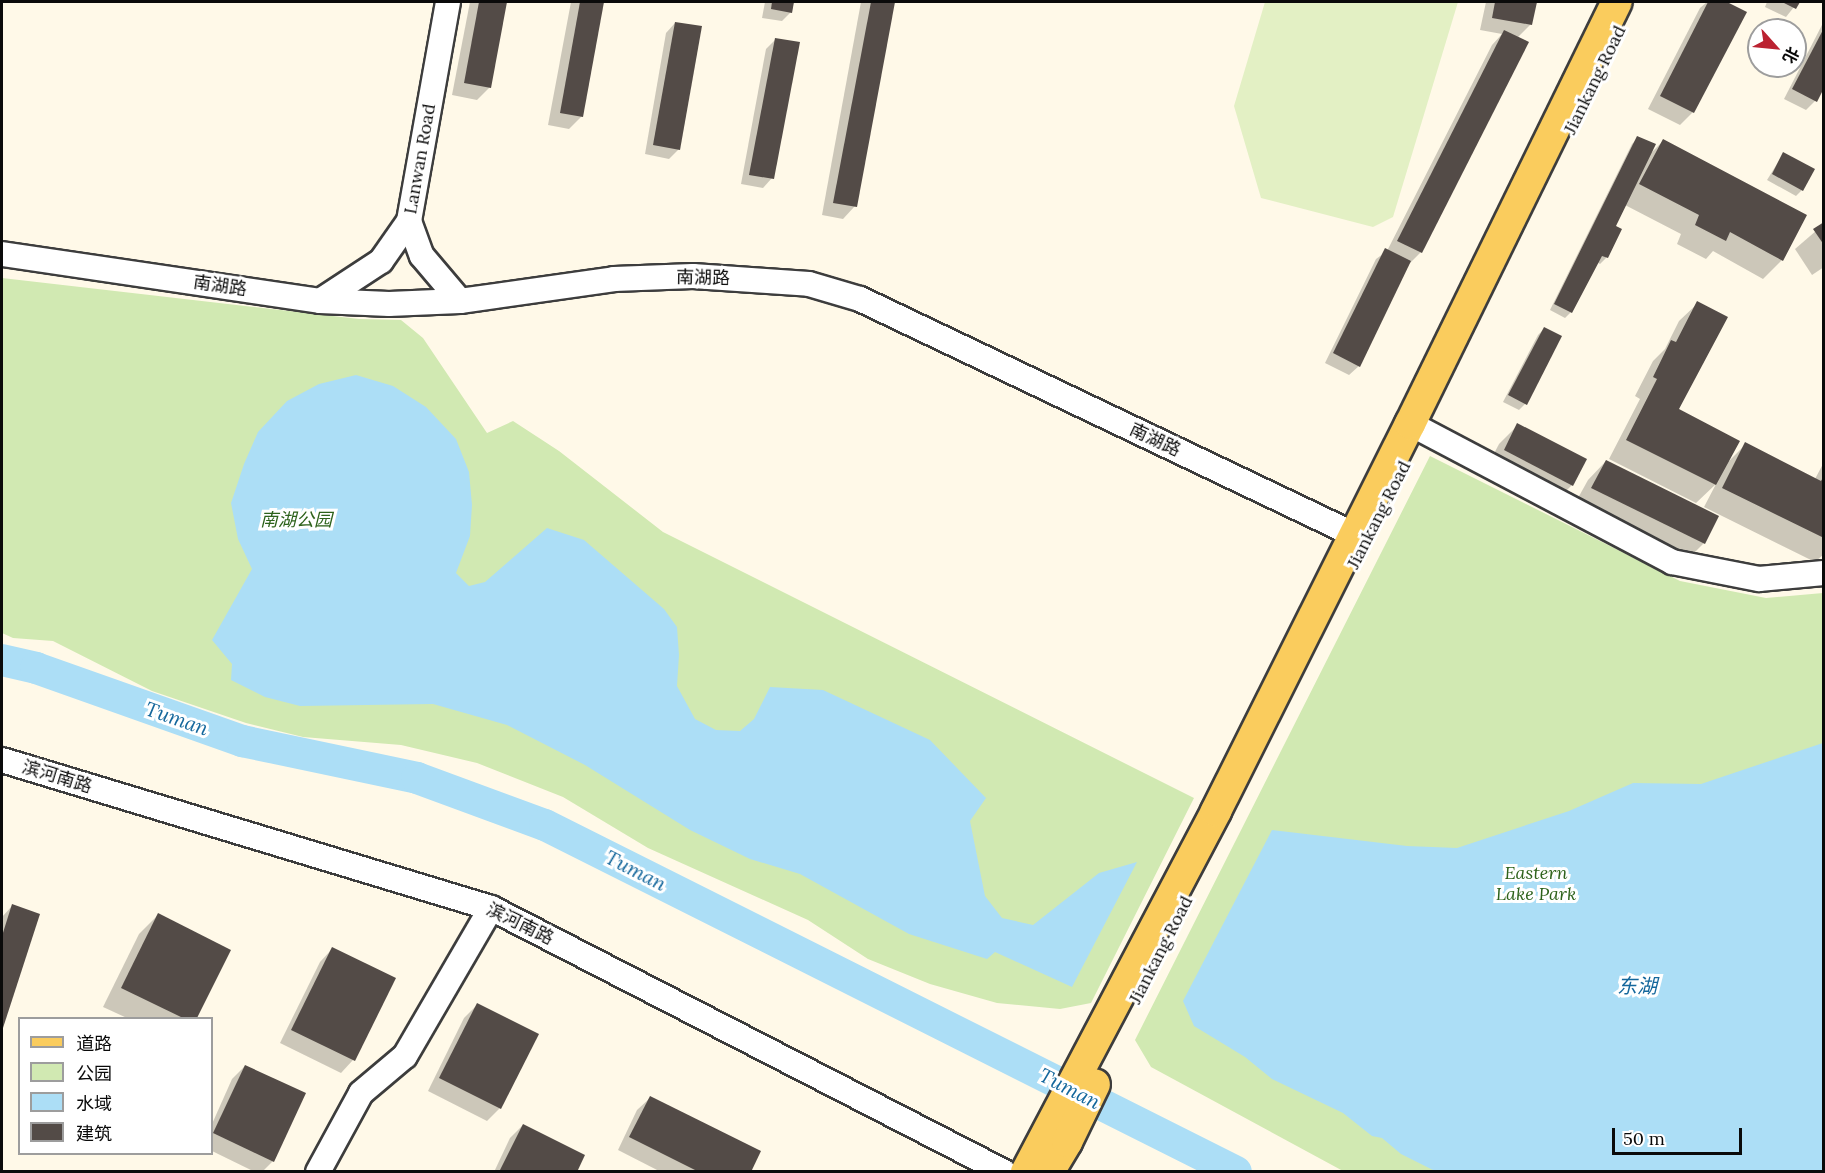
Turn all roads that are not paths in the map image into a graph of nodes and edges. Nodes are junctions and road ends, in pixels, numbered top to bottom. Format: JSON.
{"nodes":[{"id":1,"x":448,"y":2,"type":"edge"},
{"id":2,"x":1617,"y":2,"type":"edge"},
{"id":3,"x":1634,"y":2,"type":"edge"},
{"id":4,"x":409,"y":221,"type":"junction"},
{"id":5,"x":2,"y":254,"type":"edge"},
{"id":6,"x":320,"y":301,"type":"junction"},
{"id":7,"x":460,"y":301,"type":"junction"},
{"id":8,"x":1422,"y":430,"type":"junction"},
{"id":9,"x":1355,"y":535,"type":"junction"},
{"id":10,"x":1824,"y":573,"type":"edge"},
{"id":11,"x":2,"y":760,"type":"edge"},
{"id":12,"x":491,"y":908,"type":"junction"},
{"id":13,"x":1113,"y":1024,"type":"junction"},
{"id":14,"x":1058,"y":1137,"type":"junction"},
{"id":15,"x":318,"y":1172,"type":"edge"},
{"id":16,"x":1004,"y":1172,"type":"edge"},
{"id":17,"x":1026,"y":1172,"type":"edge"},
{"id":18,"x":1049,"y":1172,"type":"edge"}],
"edges":[{"from":1,"to":4,"type":"street","name":"Lanwan Road"},
{"from":2,"to":9,"type":"main road","name":"Jiankang Road"},
{"from":3,"to":8,"type":"main road","name":"Jiankang Road"},
{"from":4,"to":6,"type":"street"},
{"from":4,"to":7,"type":"street","name":"Lanwan Road"},
{"from":5,"to":6,"type":"street","name":"南湖路"},
{"from":6,"to":7,"type":"street","name":"南湖路"},
{"from":7,"to":9,"type":"street","name":"南湖路"},
{"from":8,"to":10,"type":"street"},
{"from":8,"to":13,"type":"main road","name":"Jiankang Road"},
{"from":9,"to":13,"type":"main road","name":"Jiankang Road"},
{"from":11,"to":12,"type":"street","name":"滨河南路"},
{"from":12,"to":15,"type":"street"},
{"from":12,"to":16,"type":"street","name":"滨河南路"},
{"from":13,"to":14,"type":"main road"},
{"from":14,"to":17,"type":"main road"},
{"from":14,"to":18,"type":"main road"}]}
